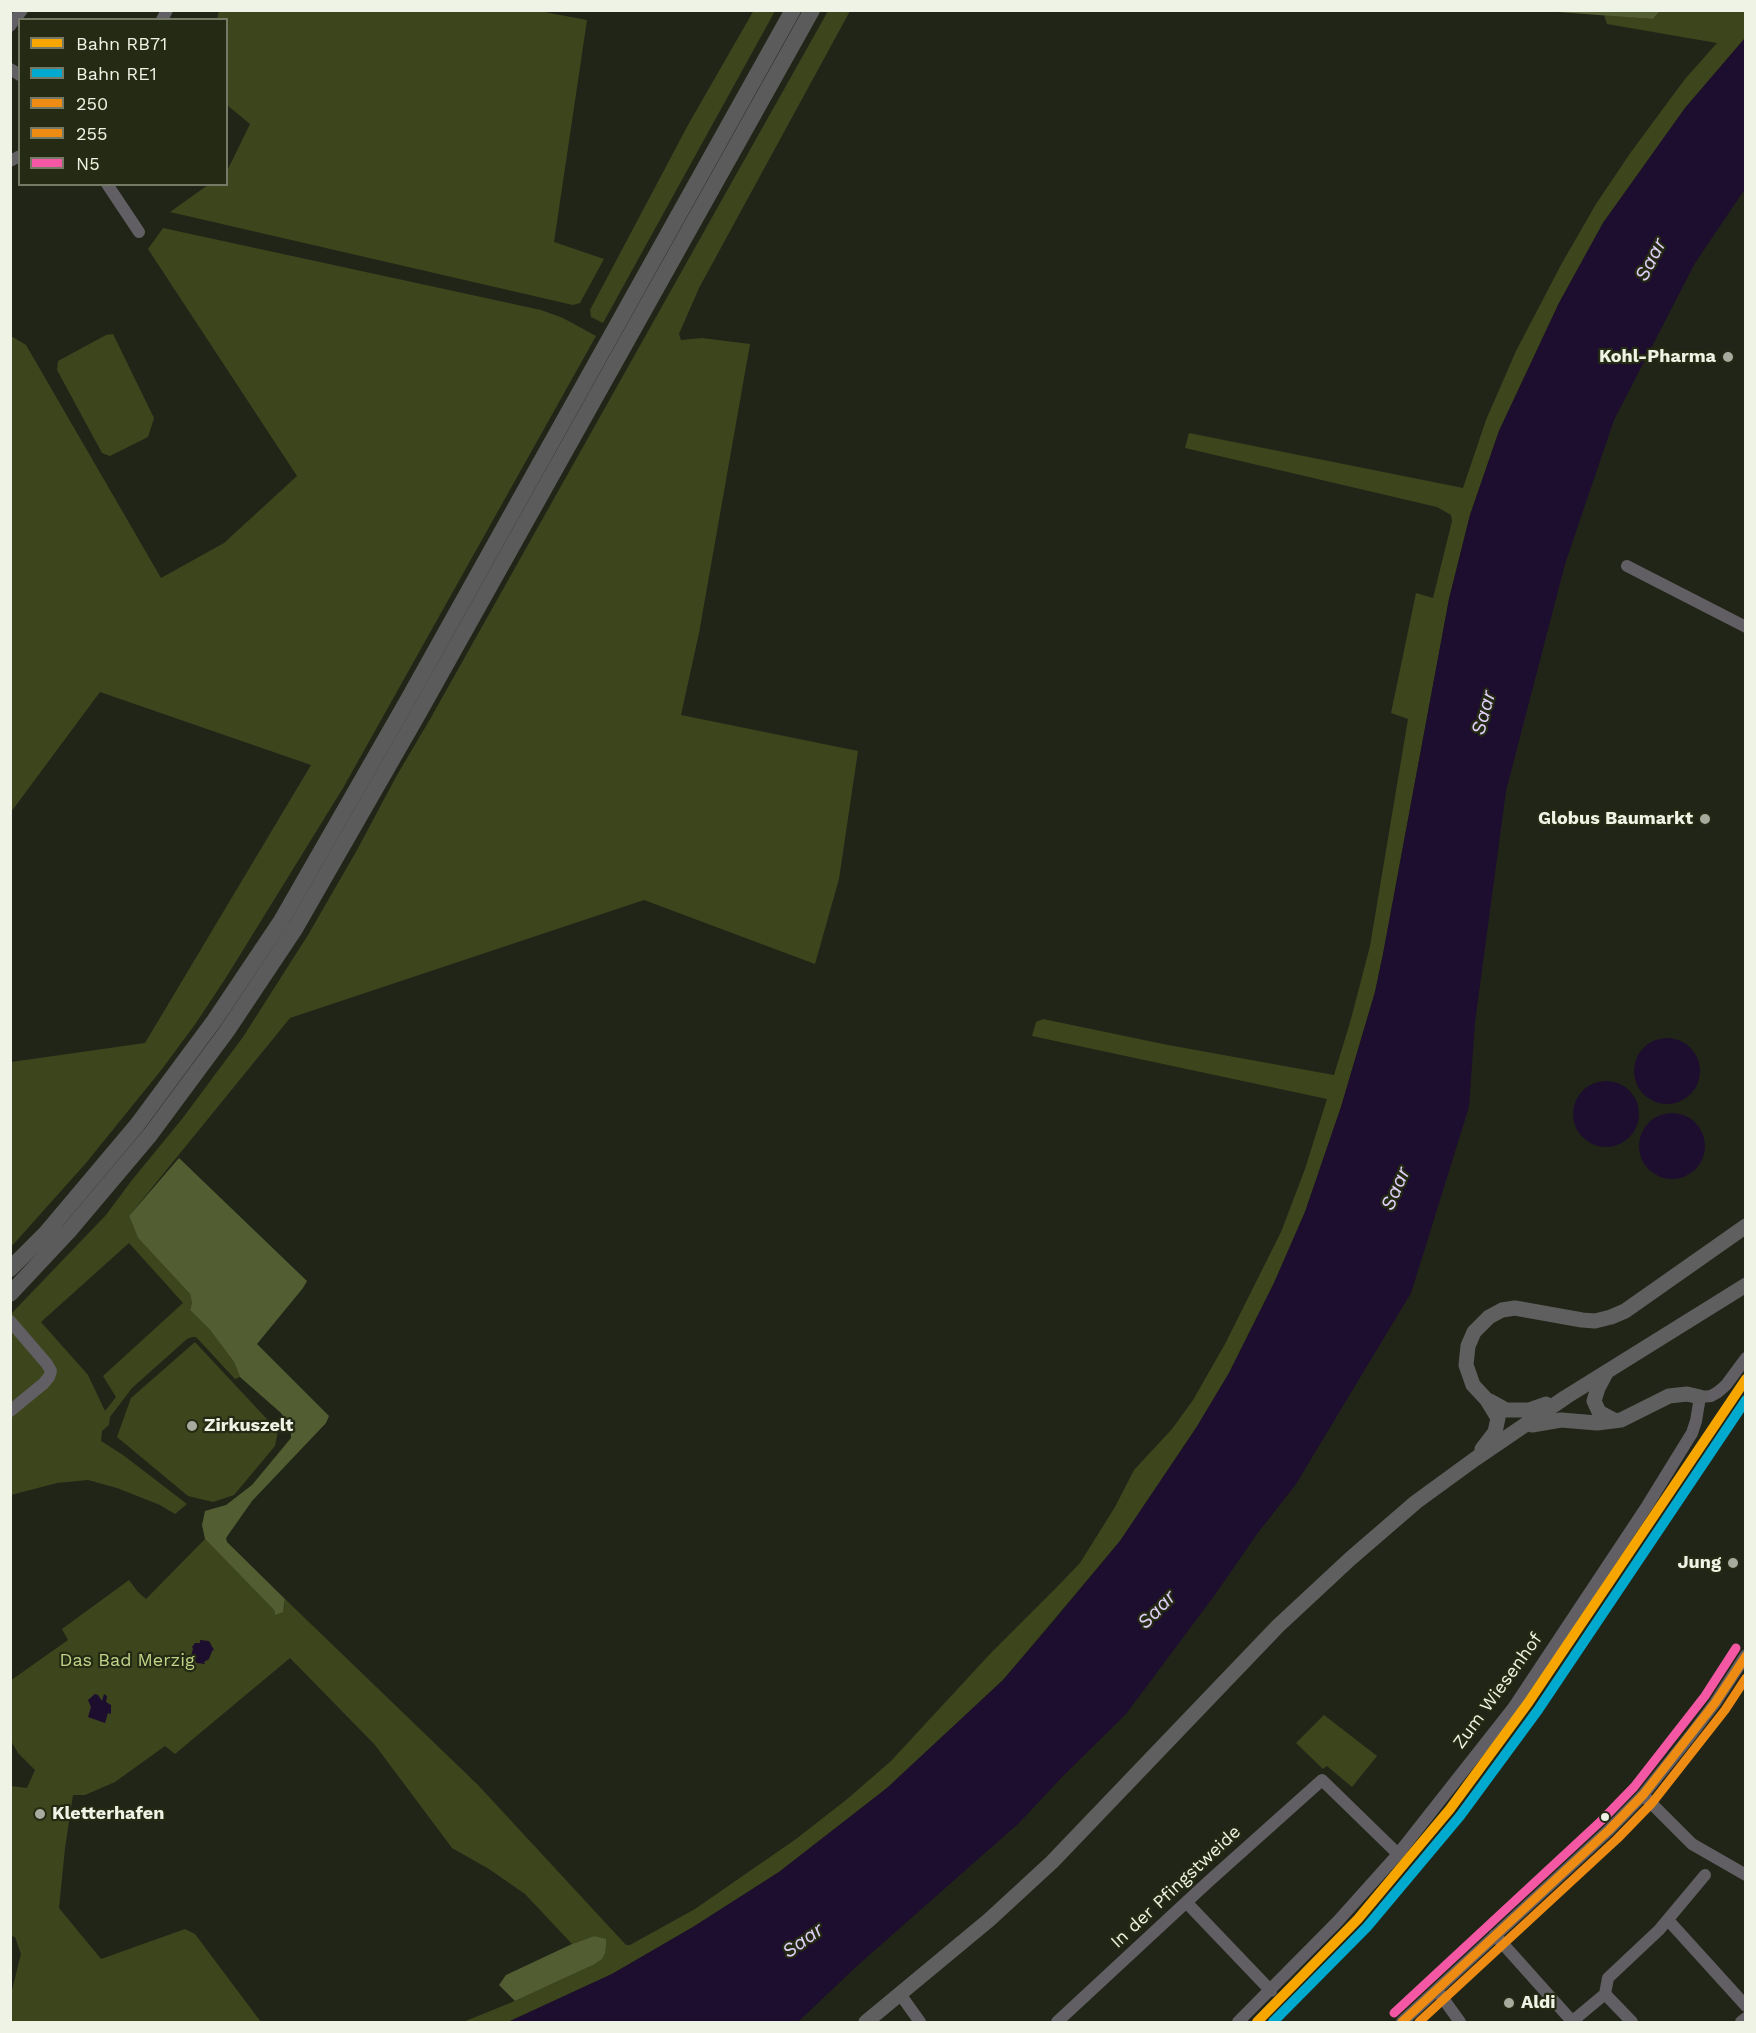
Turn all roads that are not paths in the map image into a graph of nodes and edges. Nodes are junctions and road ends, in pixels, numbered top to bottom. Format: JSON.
{"nodes":[{"id":1,"x":793,"y":10,"type":"edge"},
{"id":2,"x":812,"y":10,"type":"edge"},
{"id":3,"x":108,"y":186,"type":"edge"},
{"id":4,"x":139,"y":232,"type":"dead end"},
{"id":5,"x":631,"y":317,"type":"junction"},
{"id":6,"x":1628,"y":566,"type":"dead end"},
{"id":7,"x":1746,"y":627,"type":"edge"},
{"id":8,"x":362,"y":798,"type":"junction"},
{"id":9,"x":1746,"y":1226,"type":"edge"},
{"id":10,"x":10,"y":1269,"type":"edge"},
{"id":11,"x":1746,"y":1285,"type":"edge"},
{"id":12,"x":10,"y":1294,"type":"edge"},
{"id":13,"x":10,"y":1321,"type":"edge"},
{"id":14,"x":1746,"y":1358,"type":"edge"},
{"id":15,"x":1607,"y":1373,"type":"junction"},
{"id":16,"x":1566,"y":1397,"type":"junction"},
{"id":17,"x":1700,"y":1397,"type":"junction"},
{"id":18,"x":1487,"y":1400,"type":"junction"},
{"id":19,"x":10,"y":1411,"type":"edge"},
{"id":20,"x":1614,"y":1420,"type":"junction"},
{"id":21,"x":1523,"y":1426,"type":"junction"},
{"id":22,"x":1475,"y":1459,"type":"junction"},
{"id":23,"x":1746,"y":1655,"type":"edge"},
{"id":24,"x":1643,"y":1795,"type":"junction"},
{"id":25,"x":1398,"y":1854,"type":"junction"},
{"id":26,"x":1705,"y":1875,"type":"dead end"},
{"id":27,"x":1746,"y":1875,"type":"edge"},
{"id":28,"x":1186,"y":1902,"type":"junction"},
{"id":29,"x":1668,"y":1920,"type":"junction"},
{"id":30,"x":1495,"y":1935,"type":"junction"},
{"id":31,"x":1271,"y":1990,"type":"junction"},
{"id":32,"x":1437,"y":1990,"type":"junction"},
{"id":33,"x":900,"y":1994,"type":"junction"},
{"id":34,"x":1605,"y":1994,"type":"junction"},
{"id":35,"x":1746,"y":2006,"type":"edge"},
{"id":36,"x":1746,"y":2018,"type":"edge"},
{"id":37,"x":866,"y":2022,"type":"edge"},
{"id":38,"x":920,"y":2022,"type":"edge"},
{"id":39,"x":1057,"y":2022,"type":"edge"},
{"id":40,"x":1238,"y":2022,"type":"edge"},
{"id":41,"x":1402,"y":2022,"type":"edge"},
{"id":42,"x":1460,"y":2022,"type":"edge"},
{"id":43,"x":1632,"y":2022,"type":"edge"},
{"id":44,"x":1741,"y":2022,"type":"edge"}],
"edges":[{"from":1,"to":5,"type":"highway"},
{"from":2,"to":5,"type":"highway"},
{"from":3,"to":4,"type":"street"},
{"from":5,"to":8,"type":"highway"},
{"from":6,"to":7,"type":"street"},
{"from":8,"to":10,"type":"highway"},
{"from":8,"to":12,"type":"highway"},
{"from":9,"to":18,"type":"main road"},
{"from":11,"to":15,"type":"main road"},
{"from":13,"to":19,"type":"street"},
{"from":14,"to":17,"type":"street"},
{"from":15,"to":16,"type":"main road"},
{"from":15,"to":20,"type":"main road"},
{"from":16,"to":18,"type":"main road"},
{"from":16,"to":21,"type":"main road"},
{"from":17,"to":20,"type":"main road"},
{"from":17,"to":25,"type":"street","name":"Zum Wiesenhof"},
{"from":18,"to":22,"type":"main road"},
{"from":20,"to":21,"type":"main road"},
{"from":21,"to":22,"type":"main road"},
{"from":22,"to":33,"type":"main road"},
{"from":23,"to":24,"type":"street"},
{"from":24,"to":27,"type":"street"},
{"from":24,"to":30,"type":"street"},
{"from":25,"to":28,"type":"street","name":"In der Pfingstweide"},
{"from":25,"to":31,"type":"street","name":"Zum Wiesenhof"},
{"from":26,"to":29,"type":"street"},
{"from":28,"to":31,"type":"street"},
{"from":28,"to":39,"type":"street","name":"In der Pfingstweide"},
{"from":29,"to":34,"type":"street"},
{"from":29,"to":35,"type":"street"},
{"from":30,"to":32,"type":"street"},
{"from":30,"to":34,"type":"street"},
{"from":31,"to":40,"type":"street","name":"Zum Wiesenhof"},
{"from":32,"to":41,"type":"street"},
{"from":32,"to":42,"type":"street"},
{"from":33,"to":37,"type":"main road"},
{"from":33,"to":38,"type":"street"},
{"from":34,"to":43,"type":"street"},
{"from":36,"to":44,"type":"street"}]}
